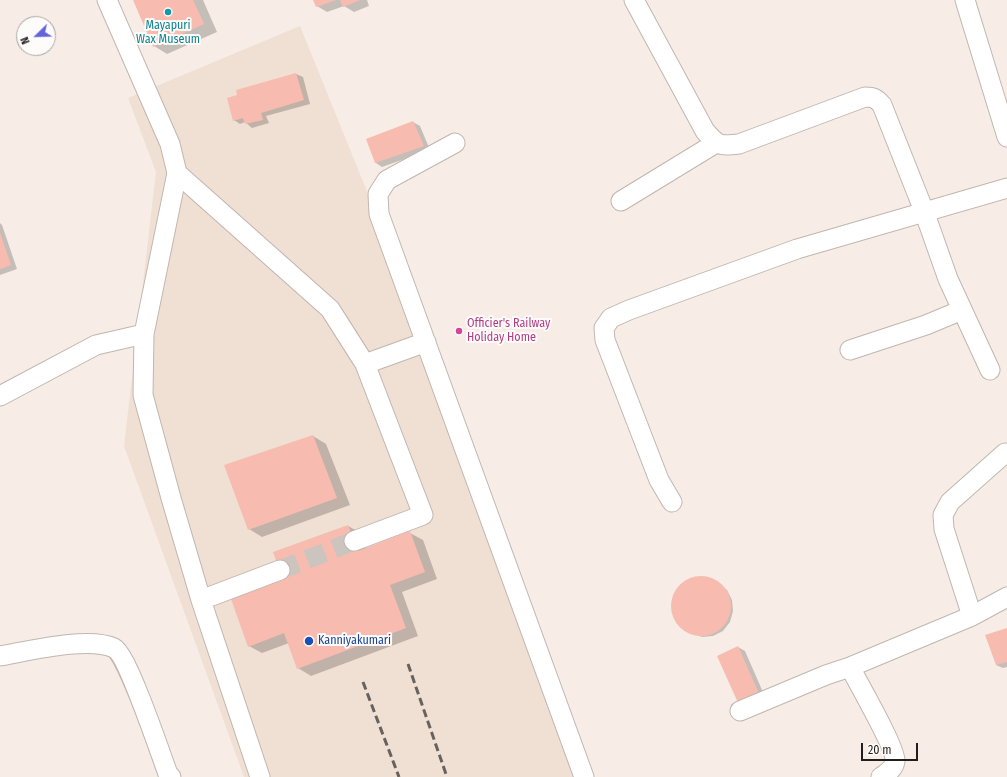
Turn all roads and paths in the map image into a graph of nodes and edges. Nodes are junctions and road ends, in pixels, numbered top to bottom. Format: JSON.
{"nodes":[{"id":1,"x":107,"y":0,"type":"edge"},
{"id":2,"x":634,"y":0,"type":"edge"},
{"id":3,"x":965,"y":0,"type":"edge"},
{"id":4,"x":1007,"y":137,"type":"edge"},
{"id":5,"x":716,"y":143,"type":"junction"},
{"id":6,"x":455,"y":144,"type":"dead end"},
{"id":7,"x":177,"y":173,"type":"junction"},
{"id":8,"x":1007,"y":188,"type":"edge"},
{"id":9,"x":621,"y":201,"type":"dead end"},
{"id":10,"x":924,"y":211,"type":"junction"},
{"id":11,"x":962,"y":310,"type":"junction"},
{"id":12,"x":144,"y":334,"type":"junction"},
{"id":13,"x":426,"y":342,"type":"junction"},
{"id":14,"x":850,"y":350,"type":"dead end"},
{"id":15,"x":365,"y":364,"type":"junction"},
{"id":16,"x":990,"y":370,"type":"dead end"},
{"id":17,"x":0,"y":396,"type":"edge"},
{"id":18,"x":1005,"y":453,"type":"dead end"},
{"id":19,"x":672,"y":502,"type":"dead end"},
{"id":20,"x":354,"y":541,"type":"tunnel mouth"},
{"id":21,"x":280,"y":570,"type":"tunnel mouth"},
{"id":22,"x":1007,"y":597,"type":"edge"},
{"id":23,"x":202,"y":600,"type":"junction"},
{"id":24,"x":972,"y":616,"type":"junction"},
{"id":25,"x":0,"y":656,"type":"edge"},
{"id":26,"x":850,"y":667,"type":"junction"},
{"id":27,"x":740,"y":711,"type":"dead end"},
{"id":28,"x":171,"y":777,"type":"edge"},
{"id":29,"x":260,"y":777,"type":"edge"},
{"id":30,"x":584,"y":777,"type":"edge"},
{"id":31,"x":881,"y":777,"type":"edge"}],
"edges":[{"from":1,"to":7,"type":"street"},
{"from":2,"to":5,"type":"street"},
{"from":3,"to":4,"type":"street"},
{"from":5,"to":9,"type":"street"},
{"from":5,"to":10,"type":"street"},
{"from":6,"to":13,"type":"street"},
{"from":7,"to":12,"type":"street"},
{"from":7,"to":15,"type":"street"},
{"from":8,"to":10,"type":"street"},
{"from":10,"to":11,"type":"street"},
{"from":10,"to":19,"type":"street"},
{"from":11,"to":14,"type":"street"},
{"from":11,"to":16,"type":"street"},
{"from":12,"to":17,"type":"street"},
{"from":12,"to":23,"type":"street"},
{"from":13,"to":15,"type":"street"},
{"from":13,"to":30,"type":"street"},
{"from":15,"to":20,"type":"street"},
{"from":18,"to":24,"type":"street"},
{"from":21,"to":23,"type":"street"},
{"from":22,"to":24,"type":"street"},
{"from":23,"to":29,"type":"street"},
{"from":24,"to":26,"type":"street"},
{"from":25,"to":28,"type":"street"},
{"from":26,"to":27,"type":"street"},
{"from":26,"to":31,"type":"street"}]}
